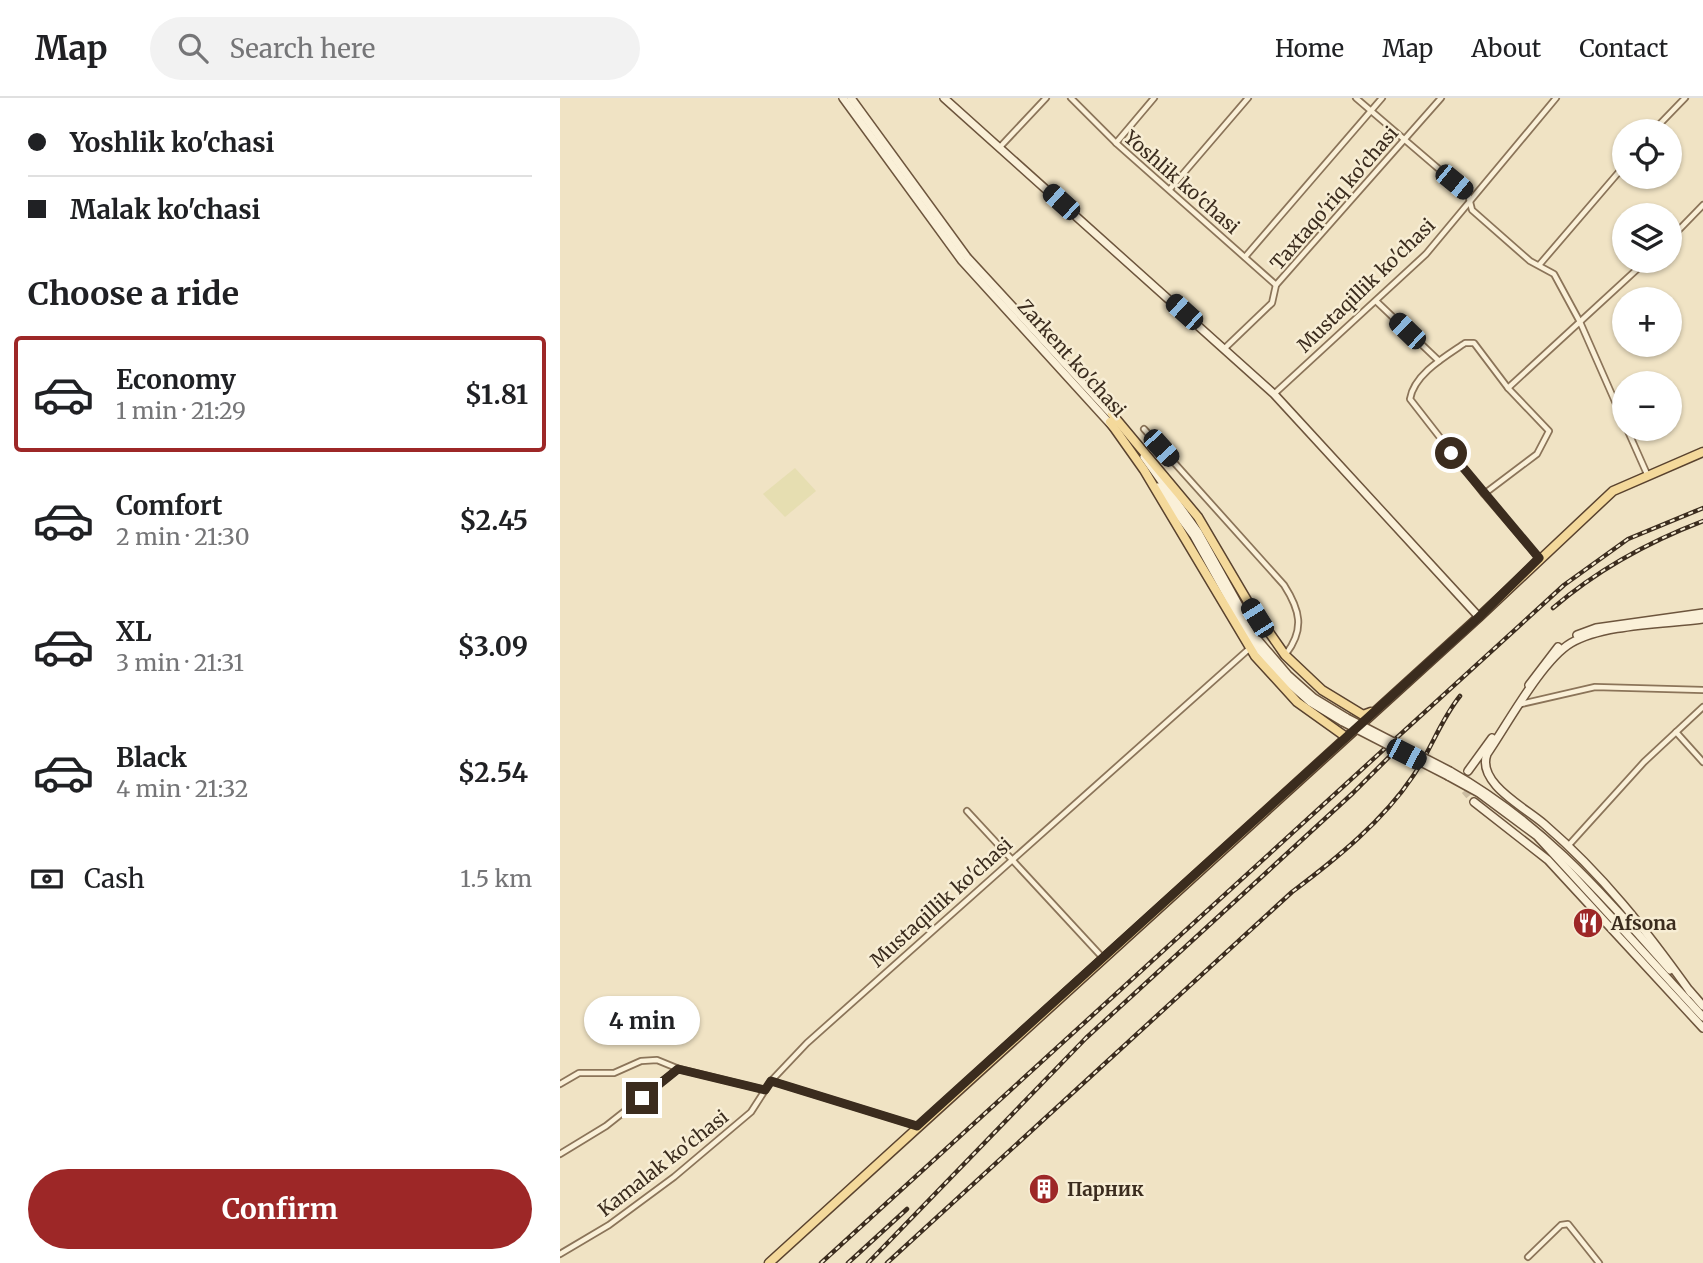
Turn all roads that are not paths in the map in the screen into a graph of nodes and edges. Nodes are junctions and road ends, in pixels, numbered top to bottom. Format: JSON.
{"nodes":[{"id":1,"x":843,"y":98,"type":"edge"},
{"id":2,"x":851,"y":98,"type":"edge"},
{"id":3,"x":944,"y":98,"type":"edge"},
{"id":4,"x":1045,"y":98,"type":"edge"},
{"id":5,"x":1071,"y":98,"type":"edge"},
{"id":6,"x":1154,"y":98,"type":"edge"},
{"id":7,"x":1248,"y":98,"type":"edge"},
{"id":8,"x":1356,"y":98,"type":"edge"},
{"id":9,"x":1382,"y":98,"type":"edge"},
{"id":10,"x":1441,"y":98,"type":"edge"},
{"id":11,"x":1556,"y":98,"type":"edge"},
{"id":12,"x":1685,"y":98,"type":"edge"},
{"id":13,"x":1371,"y":111,"type":"junction"},
{"id":14,"x":1665,"y":119,"type":"edge"},
{"id":15,"x":1404,"y":139,"type":"junction"},
{"id":16,"x":1116,"y":143,"type":"junction"},
{"id":17,"x":1000,"y":148,"type":"junction"},
{"id":18,"x":1612,"y":180,"type":"edge"},
{"id":19,"x":1170,"y":189,"type":"junction"},
{"id":20,"x":1470,"y":202,"type":"junction"},
{"id":21,"x":1703,"y":205,"type":"edge"},
{"id":22,"x":1682,"y":227,"type":"edge"},
{"id":23,"x":1245,"y":257,"type":"junction"},
{"id":24,"x":1540,"y":264,"type":"junction"},
{"id":25,"x":1633,"y":273,"type":"edge"},
{"id":26,"x":1276,"y":285,"type":"junction"},
{"id":27,"x":1376,"y":301,"type":"junction"},
{"id":28,"x":1580,"y":322,"type":"junction"},
{"id":29,"x":1225,"y":348,"type":"junction"},
{"id":30,"x":1438,"y":361,"type":"junction"},
{"id":31,"x":1508,"y":388,"type":"junction"},
{"id":32,"x":1275,"y":394,"type":"junction"},
{"id":33,"x":1612,"y":395,"type":"edge"},
{"id":34,"x":1111,"y":418,"type":"junction"},
{"id":35,"x":1144,"y":429,"type":"dead end"},
{"id":36,"x":1632,"y":441,"type":"edge"},
{"id":37,"x":1703,"y":452,"type":"edge"},
{"id":38,"x":1647,"y":474,"type":"junction"},
{"id":39,"x":1484,"y":494,"type":"junction"},
{"id":40,"x":1539,"y":558,"type":"junction"},
{"id":41,"x":1703,"y":613,"type":"edge"},
{"id":42,"x":1479,"y":617,"type":"junction"},
{"id":43,"x":1703,"y":619,"type":"edge"},
{"id":44,"x":1250,"y":648,"type":"junction"},
{"id":45,"x":1285,"y":655,"type":"junction"},
{"id":46,"x":1703,"y":690,"type":"edge"},
{"id":47,"x":1521,"y":704,"type":"junction"},
{"id":48,"x":1703,"y":707,"type":"edge"},
{"id":49,"x":1377,"y":708,"type":"junction"},
{"id":50,"x":1676,"y":732,"type":"junction"},
{"id":51,"x":1346,"y":737,"type":"junction"},
{"id":52,"x":1703,"y":762,"type":"edge"},
{"id":53,"x":1468,"y":771,"type":"dead end"},
{"id":54,"x":1474,"y":802,"type":"tunnel mouth"},
{"id":55,"x":967,"y":811,"type":"dead end"},
{"id":56,"x":1539,"y":834,"type":"junction"},
{"id":57,"x":1568,"y":846,"type":"junction"},
{"id":58,"x":1011,"y":861,"type":"junction"},
{"id":59,"x":1102,"y":957,"type":"junction"},
{"id":60,"x":1673,"y":983,"type":"junction"},
{"id":61,"x":1662,"y":984,"type":"junction"},
{"id":62,"x":1691,"y":993,"type":"junction"},
{"id":63,"x":1703,"y":1006,"type":"edge"},
{"id":64,"x":1703,"y":1017,"type":"edge"},
{"id":65,"x":1703,"y":1028,"type":"edge"},
{"id":66,"x":678,"y":1069,"type":"junction"},
{"id":67,"x":771,"y":1081,"type":"junction"},
{"id":68,"x":560,"y":1084,"type":"edge"},
{"id":69,"x":765,"y":1090,"type":"junction"},
{"id":70,"x":917,"y":1126,"type":"junction"},
{"id":71,"x":560,"y":1154,"type":"edge"},
{"id":72,"x":560,"y":1254,"type":"edge"},
{"id":73,"x":1528,"y":1257,"type":"dead end"},
{"id":74,"x":769,"y":1263,"type":"edge"},
{"id":75,"x":1599,"y":1263,"type":"edge"}],
"edges":[{"from":1,"to":34,"type":"main road","name":"Zarkent ko'chasi"},
{"from":2,"to":34,"type":"main road","name":"Zarkent ko'chasi"},
{"from":3,"to":17,"type":"main road"},
{"from":4,"to":17,"type":"street"},
{"from":5,"to":16,"type":"street","name":"Yoshlik ko'chasi"},
{"from":6,"to":16,"type":"street"},
{"from":7,"to":19,"type":"street"},
{"from":8,"to":13,"type":"street"},
{"from":9,"to":13,"type":"street"},
{"from":10,"to":15,"type":"street","name":"Taxtaqo'riq ko'chasi"},
{"from":11,"to":20,"type":"street","name":"Mustaqillik ko'chasi"},
{"from":12,"to":14,"type":"street"},
{"from":13,"to":15,"type":"street"},
{"from":13,"to":23,"type":"street"},
{"from":15,"to":20,"type":"street"},
{"from":15,"to":26,"type":"street","name":"Taxtaqo'riq ko'chasi"},
{"from":16,"to":19,"type":"street","name":"Yoshlik ko'chasi"},
{"from":17,"to":29,"type":"main road"},
{"from":18,"to":24,"type":"street"},
{"from":19,"to":23,"type":"street","name":"Yoshlik ko'chasi"},
{"from":20,"to":24,"type":"street"},
{"from":20,"to":27,"type":"street","name":"Mustaqillik ko'chasi"},
{"from":21,"to":22,"type":"street"},
{"from":23,"to":26,"type":"street","name":"Yoshlik ko'chasi"},
{"from":24,"to":28,"type":"street"},
{"from":25,"to":28,"type":"street"},
{"from":26,"to":29,"type":"street","name":"Taxtaqo'riq ko'chasi"},
{"from":27,"to":30,"type":"street"},
{"from":27,"to":32,"type":"street","name":"Mustaqillik ko'chasi"},
{"from":28,"to":31,"type":"street"},
{"from":28,"to":33,"type":"street"},
{"from":29,"to":32,"type":"main road"},
{"from":30,"to":31,"type":"street"},
{"from":30,"to":39,"type":"street"},
{"from":31,"to":39,"type":"street"},
{"from":32,"to":42,"type":"main road"},
{"from":34,"to":44,"type":"main road"},
{"from":34,"to":45,"type":"main road"},
{"from":34,"to":56,"type":"main road","name":"Zarkent ko'chasi","bridge":true},
{"from":35,"to":45,"type":"street"},
{"from":36,"to":38,"type":"street"},
{"from":37,"to":38,"type":"main road"},
{"from":38,"to":40,"type":"main road"},
{"from":39,"to":40,"type":"street"},
{"from":40,"to":42,"type":"main road"},
{"from":41,"to":53,"type":"main road"},
{"from":42,"to":49,"type":"main road"},
{"from":43,"to":47,"type":"main road"},
{"from":44,"to":51,"type":"main road"},
{"from":44,"to":58,"type":"street","name":"Mustaqillik ko'chasi"},
{"from":45,"to":49,"type":"main road"},
{"from":46,"to":47,"type":"street"},
{"from":47,"to":57,"type":"main road"},
{"from":48,"to":50,"type":"street"},
{"from":49,"to":51,"type":"main road"},
{"from":50,"to":52,"type":"street"},
{"from":50,"to":57,"type":"street"},
{"from":51,"to":59,"type":"main road"},
{"from":54,"to":61,"type":"main road"},
{"from":55,"to":58,"type":"street"},
{"from":56,"to":60,"type":"main road"},
{"from":56,"to":62,"type":"main road"},
{"from":57,"to":62,"type":"main road"},
{"from":58,"to":59,"type":"street"},
{"from":58,"to":67,"type":"street","name":"Mustaqillik ko'chasi"},
{"from":59,"to":70,"type":"main road"},
{"from":60,"to":61,"type":"main road"},
{"from":60,"to":64,"type":"main road"},
{"from":61,"to":65,"type":"main road"},
{"from":62,"to":63,"type":"main road"},
{"from":66,"to":68,"type":"street"},
{"from":66,"to":69,"type":"street"},
{"from":66,"to":71,"type":"street"},
{"from":67,"to":69,"type":"street","name":"Kamalak ko'chasi"},
{"from":67,"to":70,"type":"street"},
{"from":69,"to":72,"type":"street","name":"Kamalak ko'chasi"},
{"from":70,"to":74,"type":"main road"},
{"from":73,"to":75,"type":"street"}]}
